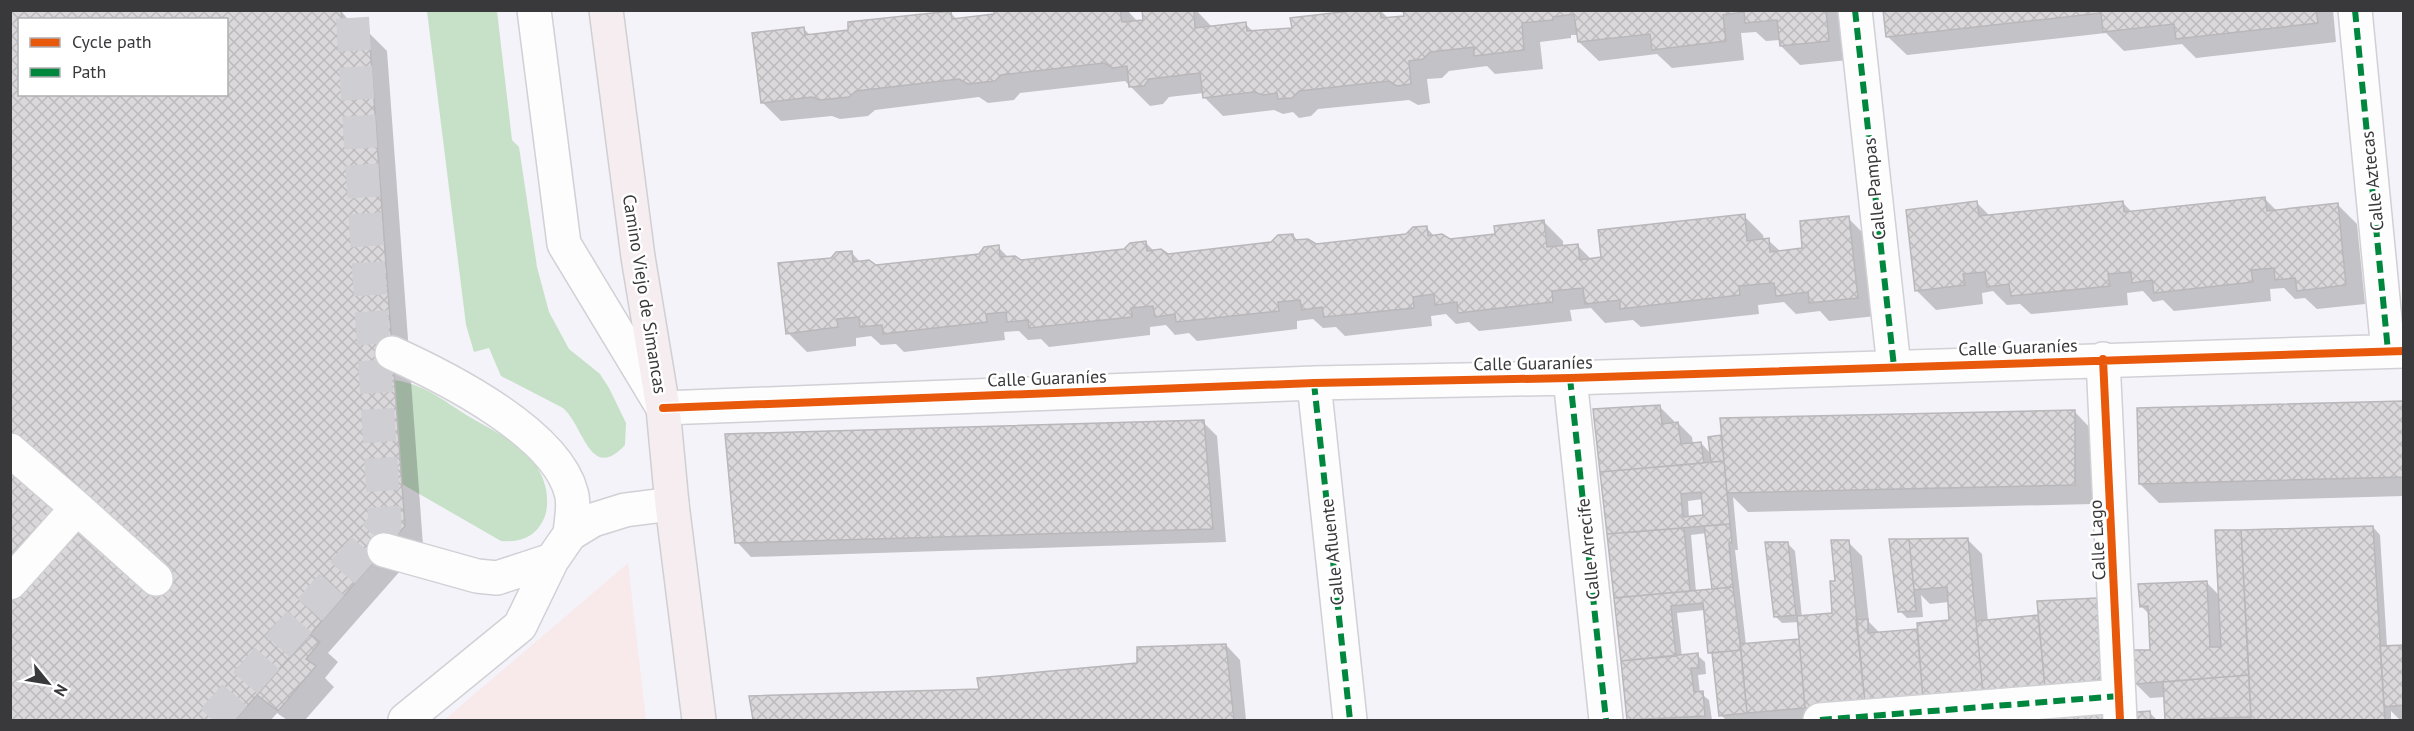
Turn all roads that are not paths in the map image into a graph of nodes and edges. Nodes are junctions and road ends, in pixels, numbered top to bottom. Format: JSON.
{"nodes":[{"id":1,"x":534,"y":10,"type":"edge"},
{"id":2,"x":606,"y":10,"type":"edge"},
{"id":3,"x":1855,"y":10,"type":"edge"},
{"id":4,"x":2355,"y":10,"type":"edge"},
{"id":5,"x":2396,"y":351,"type":"edge"},
{"id":6,"x":392,"y":353,"type":"dead end"},
{"id":7,"x":2103,"y":359,"type":"junction"},
{"id":8,"x":1893,"y":367,"type":"junction"},
{"id":9,"x":1570,"y":378,"type":"junction"},
{"id":10,"x":1314,"y":382,"type":"junction"},
{"id":11,"x":663,"y":408,"type":"junction"},
{"id":12,"x":10,"y":450,"type":"edge"},
{"id":13,"x":672,"y":504,"type":"junction"},
{"id":14,"x":77,"y":507,"type":"junction"},
{"id":15,"x":561,"y":547,"type":"junction"},
{"id":16,"x":384,"y":550,"type":"dead end"},
{"id":17,"x":156,"y":579,"type":"dead end"},
{"id":18,"x":10,"y":583,"type":"edge"},
{"id":19,"x":2120,"y":708,"type":"edge"},
{"id":20,"x":405,"y":720,"type":"edge"},
{"id":21,"x":699,"y":720,"type":"edge"},
{"id":22,"x":1350,"y":720,"type":"edge"},
{"id":23,"x":1606,"y":720,"type":"edge"},
{"id":24,"x":1820,"y":720,"type":"edge"}],
"edges":[{"from":1,"to":11,"type":"street"},
{"from":2,"to":11,"type":"main road","name":"Camino Viejo de Simancas"},
{"from":3,"to":8,"type":"street","name":"Calle Pampas"},
{"from":4,"to":5,"type":"street","name":"Calle Aztecas"},
{"from":5,"to":7,"type":"street","name":"Calle Guaraníes"},
{"from":6,"to":15,"type":"street"},
{"from":7,"to":8,"type":"street","name":"Calle Guaraníes"},
{"from":7,"to":19,"type":"street","name":"Calle Lago"},
{"from":8,"to":9,"type":"street","name":"Calle Guaraníes"},
{"from":9,"to":10,"type":"street","name":"Calle Guaraníes"},
{"from":9,"to":23,"type":"street","name":"Calle Arrecife"},
{"from":10,"to":11,"type":"street","name":"Calle Guaraníes"},
{"from":10,"to":22,"type":"street","name":"Calle Afluente"},
{"from":11,"to":13,"type":"main road","name":"Camino Viejo de Simancas"},
{"from":12,"to":14,"type":"street"},
{"from":13,"to":15,"type":"street"},
{"from":13,"to":21,"type":"main road","name":"Camino Viejo de Simancas"},
{"from":14,"to":17,"type":"street"},
{"from":14,"to":18,"type":"street"},
{"from":15,"to":16,"type":"street"},
{"from":15,"to":20,"type":"street"},
{"from":19,"to":24,"type":"street"}]}
